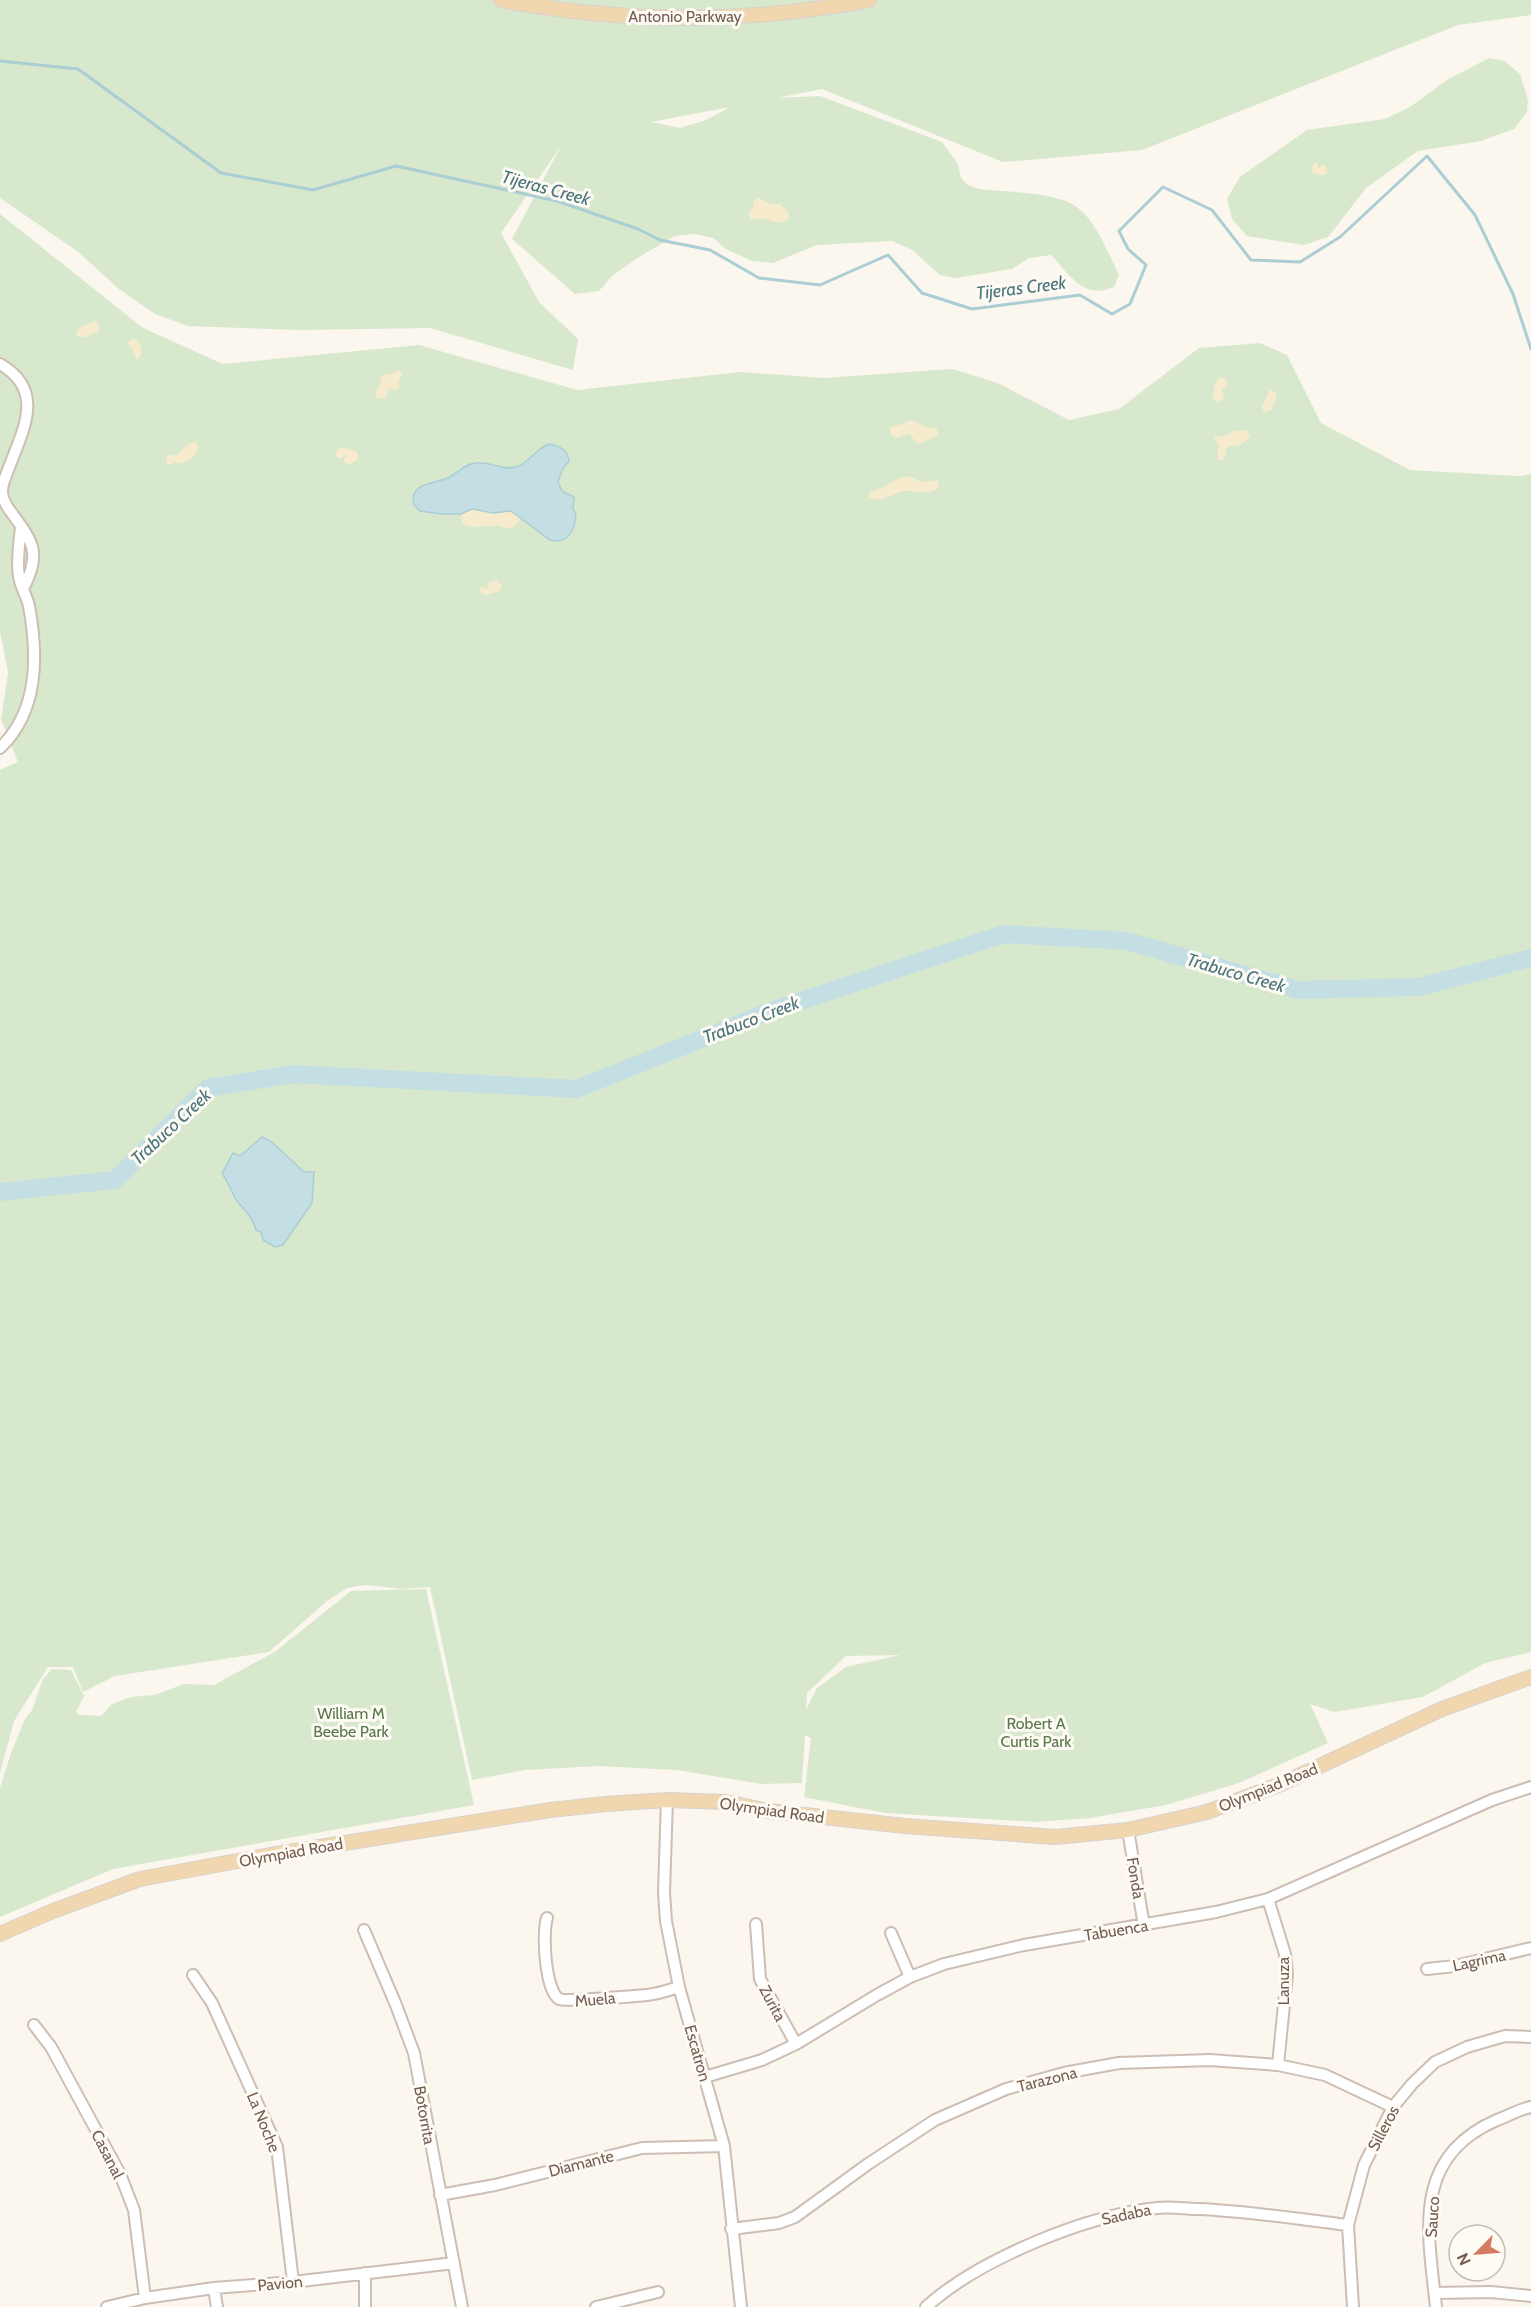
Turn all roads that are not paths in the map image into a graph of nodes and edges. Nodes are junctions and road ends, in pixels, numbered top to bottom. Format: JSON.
{"nodes":[{"id":1,"x":501,"y":0,"type":"edge"},
{"id":2,"x":869,"y":0,"type":"edge"},
{"id":3,"x":0,"y":364,"type":"edge"},
{"id":4,"x":0,"y":748,"type":"edge"},
{"id":5,"x":1531,"y":1677,"type":"edge"},
{"id":6,"x":1531,"y":1787,"type":"edge"},
{"id":7,"x":667,"y":1800,"type":"junction"},
{"id":8,"x":1128,"y":1830,"type":"junction"},
{"id":9,"x":1268,"y":1899,"type":"junction"},
{"id":10,"x":547,"y":1918,"type":"dead end"},
{"id":11,"x":756,"y":1924,"type":"dead end"},
{"id":12,"x":1144,"y":1926,"type":"junction"},
{"id":13,"x":364,"y":1930,"type":"dead end"},
{"id":14,"x":891,"y":1933,"type":"dead end"},
{"id":15,"x":0,"y":1934,"type":"edge"},
{"id":16,"x":1531,"y":1948,"type":"edge"},
{"id":17,"x":1426,"y":1969,"type":"dead end"},
{"id":18,"x":193,"y":1976,"type":"dead end"},
{"id":19,"x":910,"y":1977,"type":"junction"},
{"id":20,"x":679,"y":1987,"type":"junction"},
{"id":21,"x":34,"y":2025,"type":"dead end"},
{"id":22,"x":1531,"y":2037,"type":"edge"},
{"id":23,"x":796,"y":2044,"type":"junction"},
{"id":24,"x":1278,"y":2066,"type":"junction"},
{"id":25,"x":705,"y":2077,"type":"junction"},
{"id":26,"x":1393,"y":2107,"type":"junction"},
{"id":27,"x":1531,"y":2107,"type":"edge"},
{"id":28,"x":724,"y":2146,"type":"junction"},
{"id":29,"x":440,"y":2195,"type":"junction"},
{"id":30,"x":1348,"y":2225,"type":"junction"},
{"id":31,"x":731,"y":2229,"type":"junction"},
{"id":32,"x":454,"y":2263,"type":"junction"},
{"id":33,"x":365,"y":2273,"type":"junction"},
{"id":34,"x":293,"y":2282,"type":"junction"},
{"id":35,"x":214,"y":2288,"type":"junction"},
{"id":36,"x":658,"y":2292,"type":"dead end"},
{"id":37,"x":1435,"y":2293,"type":"junction"},
{"id":38,"x":1531,"y":2296,"type":"edge"},
{"id":39,"x":145,"y":2298,"type":"junction"},
{"id":40,"x":107,"y":2307,"type":"edge"},
{"id":41,"x":217,"y":2307,"type":"edge"},
{"id":42,"x":365,"y":2307,"type":"edge"},
{"id":43,"x":462,"y":2307,"type":"edge"},
{"id":44,"x":596,"y":2307,"type":"edge"},
{"id":45,"x":741,"y":2307,"type":"edge"},
{"id":46,"x":926,"y":2307,"type":"edge"},
{"id":47,"x":1353,"y":2307,"type":"edge"},
{"id":48,"x":1436,"y":2307,"type":"edge"}],
"edges":[{"from":1,"to":2,"type":"main road","name":"Antonio Parkway"},
{"from":3,"to":4,"type":"street"},
{"from":5,"to":8,"type":"main road","name":"Olympiad Road"},
{"from":6,"to":9,"type":"street","name":"Tabuenca"},
{"from":7,"to":8,"type":"main road","name":"Olympiad Road"},
{"from":7,"to":15,"type":"main road","name":"Olympiad Road"},
{"from":7,"to":20,"type":"street","name":"Escatron"},
{"from":8,"to":12,"type":"street","name":"Fonda"},
{"from":9,"to":12,"type":"street","name":"Tabuenca"},
{"from":9,"to":24,"type":"street","name":"Lanuza"},
{"from":10,"to":20,"type":"street","name":"Muela"},
{"from":11,"to":23,"type":"street","name":"Zurita"},
{"from":12,"to":19,"type":"street","name":"Tabuenca"},
{"from":13,"to":29,"type":"street","name":"Botorrita"},
{"from":14,"to":19,"type":"street"},
{"from":16,"to":17,"type":"street","name":"Lagrima"},
{"from":18,"to":34,"type":"street","name":"La Noche"},
{"from":19,"to":23,"type":"street","name":"Tabuenca"},
{"from":20,"to":25,"type":"street","name":"Escatron"},
{"from":21,"to":39,"type":"street","name":"Casanal"},
{"from":22,"to":26,"type":"street","name":"Silleros"},
{"from":23,"to":25,"type":"street","name":"Tabuenca"},
{"from":24,"to":26,"type":"street","name":"Tarazona"},
{"from":24,"to":31,"type":"street","name":"Tarazona"},
{"from":25,"to":28,"type":"street","name":"Escatron"},
{"from":26,"to":30,"type":"street","name":"Silleros"},
{"from":27,"to":37,"type":"street","name":"Sauco"},
{"from":28,"to":29,"type":"street","name":"Diamante"},
{"from":28,"to":31,"type":"street","name":"Escatron"},
{"from":29,"to":32,"type":"street","name":"Botorrita"},
{"from":30,"to":46,"type":"street","name":"Sadaba"},
{"from":30,"to":47,"type":"street","name":"Silleros"},
{"from":31,"to":45,"type":"street","name":"Escatron"},
{"from":32,"to":33,"type":"street","name":"Pavion"},
{"from":32,"to":43,"type":"street","name":"Botorrita"},
{"from":33,"to":34,"type":"street","name":"Pavion"},
{"from":33,"to":42,"type":"street"},
{"from":34,"to":35,"type":"street","name":"Pavion"},
{"from":35,"to":39,"type":"street","name":"Pavion"},
{"from":35,"to":41,"type":"street"},
{"from":36,"to":44,"type":"street"},
{"from":37,"to":38,"type":"street"},
{"from":37,"to":48,"type":"street","name":"Sauco"},
{"from":39,"to":40,"type":"street","name":"Pavion"}]}
